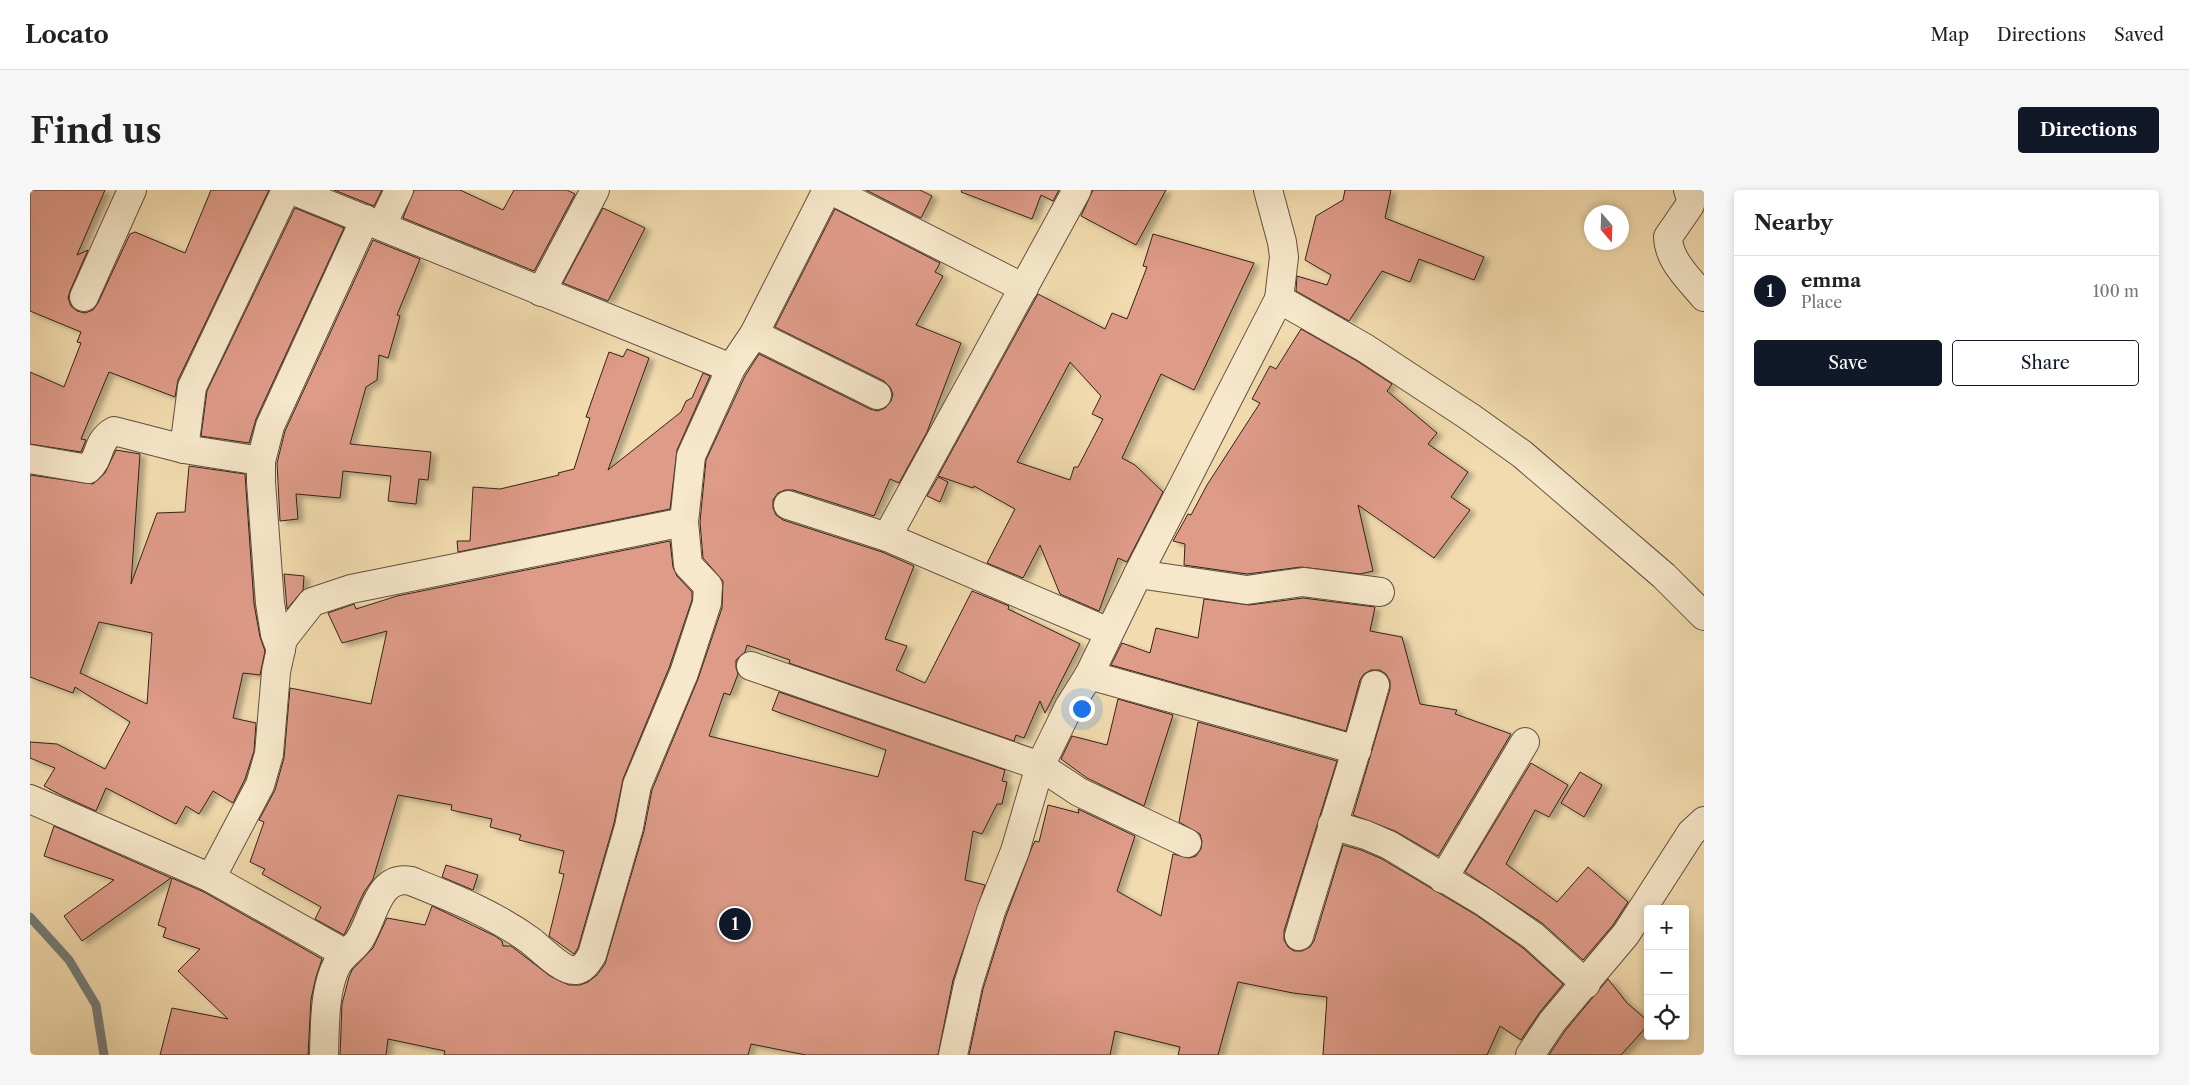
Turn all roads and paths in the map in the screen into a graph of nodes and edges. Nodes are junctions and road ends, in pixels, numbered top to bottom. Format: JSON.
{"nodes":[{"id":1,"x":132,"y":190,"type":"edge"},
{"id":2,"x":286,"y":190,"type":"edge"},
{"id":3,"x":292,"y":190,"type":"edge"},
{"id":4,"x":399,"y":190,"type":"edge"},
{"id":5,"x":596,"y":190,"type":"edge"},
{"id":6,"x":828,"y":190,"type":"edge"},
{"id":7,"x":831,"y":190,"type":"edge"},
{"id":8,"x":1077,"y":190,"type":"edge"},
{"id":9,"x":1268,"y":190,"type":"edge"},
{"id":10,"x":1688,"y":190,"type":"edge"},
{"id":11,"x":373,"y":222,"type":"junction"},
{"id":12,"x":1024,"y":288,"type":"junction"},
{"id":13,"x":541,"y":292,"type":"junction"},
{"id":14,"x":84,"y":297,"type":"dead end"},
{"id":15,"x":1704,"y":297,"type":"edge"},
{"id":16,"x":1279,"y":299,"type":"junction"},
{"id":17,"x":754,"y":334,"type":"junction"},
{"id":18,"x":731,"y":368,"type":"junction"},
{"id":19,"x":877,"y":395,"type":"dead end"},
{"id":20,"x":184,"y":449,"type":"junction"},
{"id":21,"x":30,"y":458,"type":"edge"},
{"id":22,"x":261,"y":461,"type":"junction"},
{"id":23,"x":788,"y":505,"type":"dead end"},
{"id":24,"x":684,"y":522,"type":"junction"},
{"id":25,"x":887,"y":537,"type":"junction"},
{"id":26,"x":1138,"y":574,"type":"junction"},
{"id":27,"x":1380,"y":592,"type":"dead end"},
{"id":28,"x":1704,"y":616,"type":"edge"},
{"id":29,"x":1109,"y":632,"type":"junction"},
{"id":30,"x":281,"y":650,"type":"junction"},
{"id":31,"x":751,"y":666,"type":"dead end"},
{"id":32,"x":1089,"y":675,"type":"junction"},
{"id":33,"x":1375,"y":685,"type":"dead end"},
{"id":34,"x":1525,"y":742,"type":"dead end"},
{"id":35,"x":1357,"y":750,"type":"junction"},
{"id":36,"x":1040,"y":766,"type":"junction"},
{"id":37,"x":30,"y":800,"type":"edge"},
{"id":38,"x":1332,"y":826,"type":"junction"},
{"id":39,"x":1700,"y":836,"type":"edge"},
{"id":40,"x":1187,"y":843,"type":"dead end"},
{"id":41,"x":211,"y":878,"type":"junction"},
{"id":42,"x":1443,"y":878,"type":"junction"},
{"id":43,"x":1299,"y":936,"type":"dead end"},
{"id":44,"x":344,"y":953,"type":"junction"},
{"id":45,"x":1586,"y":984,"type":"junction"},
{"id":46,"x":324,"y":1055,"type":"edge"},
{"id":47,"x":954,"y":1055,"type":"edge"},
{"id":48,"x":1530,"y":1055,"type":"edge"}],
"edges":[{"from":1,"to":14,"type":"street"},
{"from":2,"to":20,"type":"street"},
{"from":3,"to":11,"type":"street"},
{"from":4,"to":11,"type":"street"},
{"from":5,"to":13,"type":"street"},
{"from":6,"to":17,"type":"street"},
{"from":7,"to":12,"type":"street"},
{"from":8,"to":12,"type":"street"},
{"from":9,"to":16,"type":"street"},
{"from":10,"to":15,"type":"street"},
{"from":11,"to":13,"type":"street"},
{"from":11,"to":22,"type":"street"},
{"from":12,"to":25,"type":"street"},
{"from":13,"to":18,"type":"street"},
{"from":16,"to":26,"type":"street"},
{"from":16,"to":28,"type":"street"},
{"from":17,"to":18,"type":"street"},
{"from":17,"to":19,"type":"street"},
{"from":18,"to":24,"type":"street"},
{"from":20,"to":21,"type":"street"},
{"from":20,"to":22,"type":"street"},
{"from":22,"to":30,"type":"street"},
{"from":23,"to":25,"type":"street"},
{"from":24,"to":30,"type":"street"},
{"from":24,"to":44,"type":"street"},
{"from":25,"to":29,"type":"street"},
{"from":26,"to":27,"type":"street"},
{"from":26,"to":29,"type":"street"},
{"from":29,"to":32,"type":"street"},
{"from":30,"to":41,"type":"street"},
{"from":31,"to":36,"type":"street"},
{"from":32,"to":35,"type":"street"},
{"from":32,"to":36,"type":"street"},
{"from":33,"to":35,"type":"street"},
{"from":34,"to":42,"type":"street"},
{"from":35,"to":38,"type":"street"},
{"from":36,"to":40,"type":"street"},
{"from":36,"to":47,"type":"street"},
{"from":37,"to":41,"type":"street"},
{"from":38,"to":42,"type":"street"},
{"from":38,"to":43,"type":"street"},
{"from":39,"to":45,"type":"street"},
{"from":41,"to":44,"type":"street"},
{"from":42,"to":45,"type":"street"},
{"from":44,"to":46,"type":"street"},
{"from":45,"to":48,"type":"street"}]}
